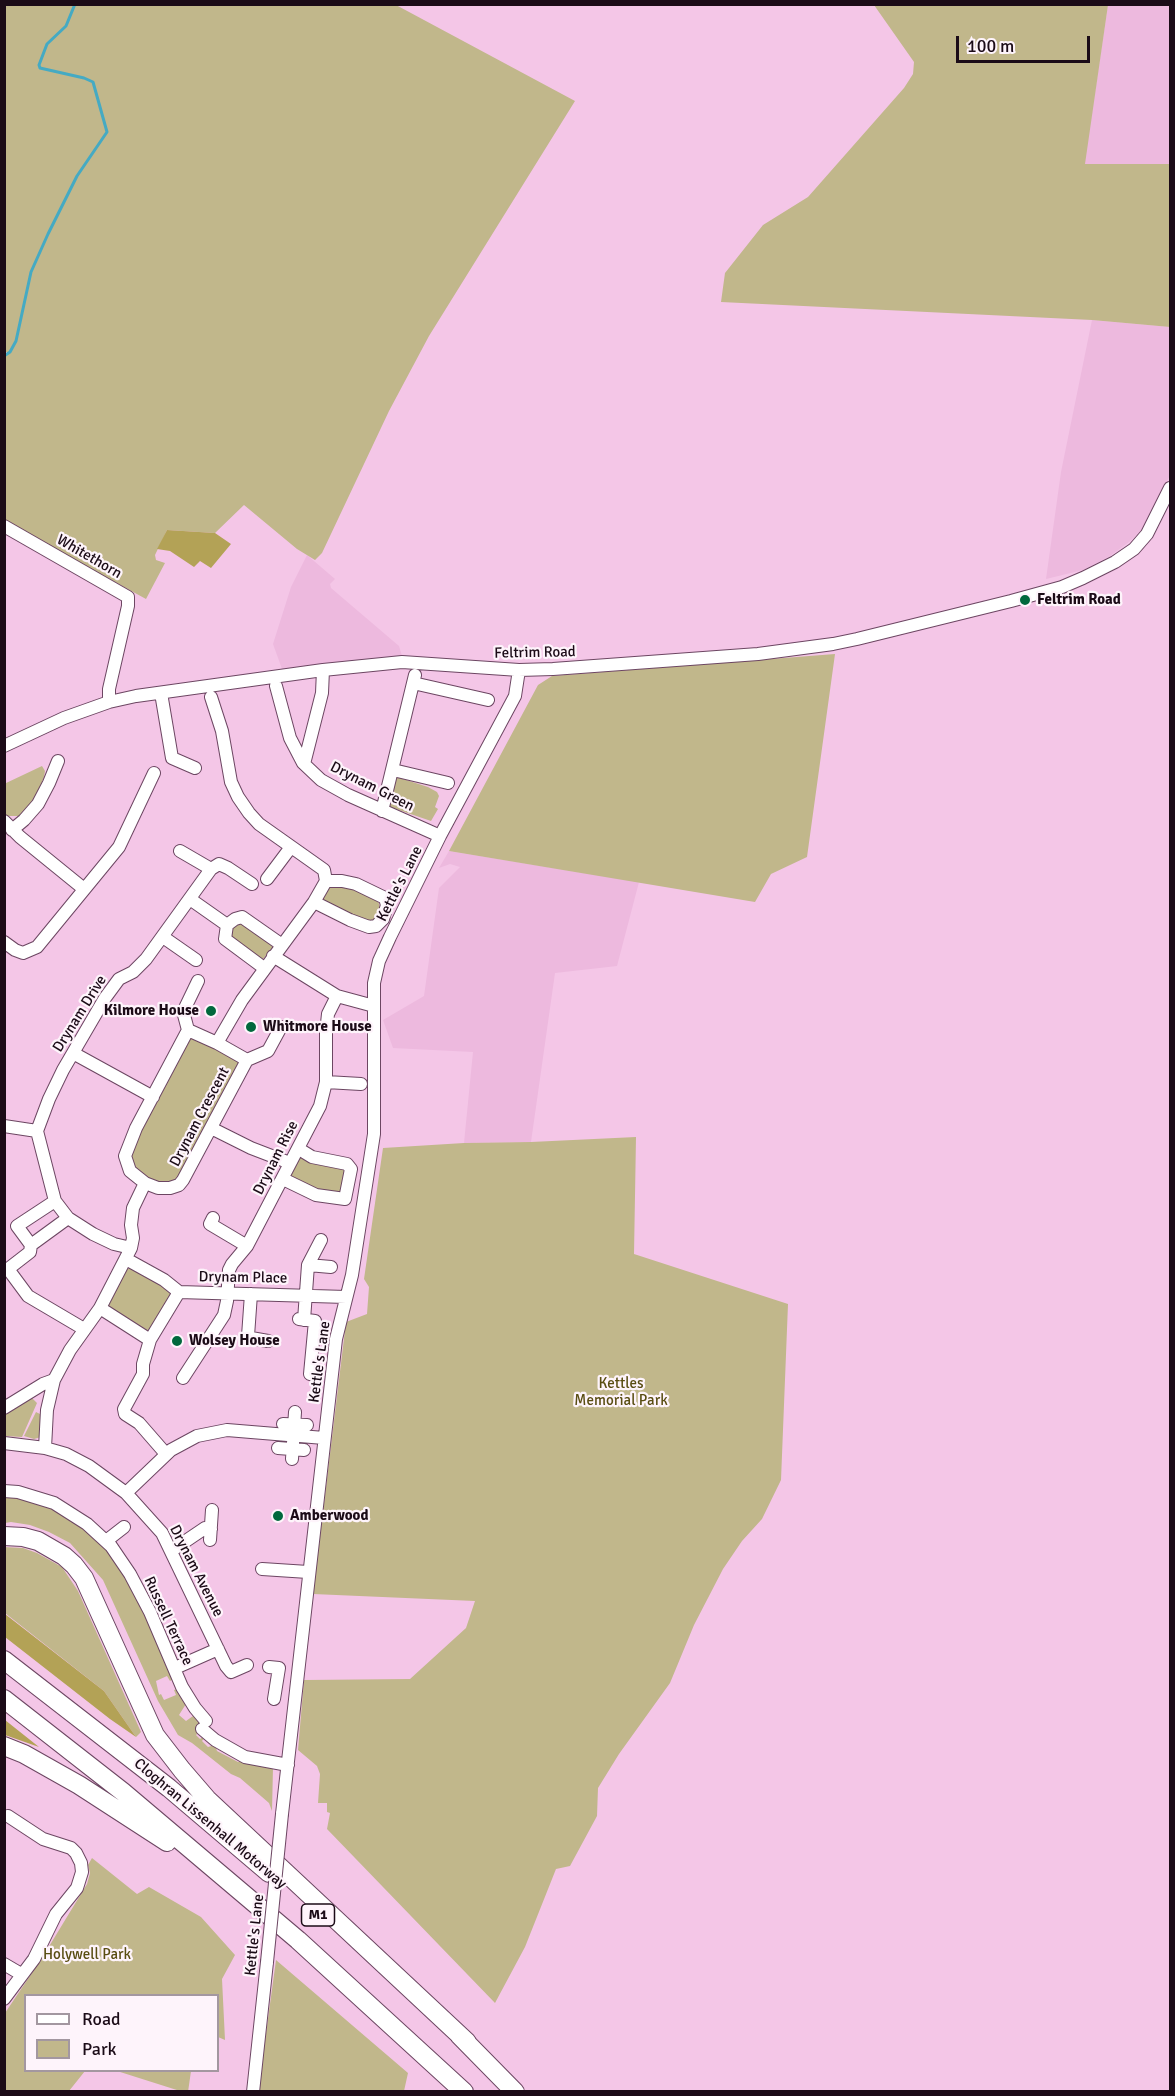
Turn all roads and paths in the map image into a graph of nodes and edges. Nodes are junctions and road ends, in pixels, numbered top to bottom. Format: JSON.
{"nodes":[{"id":1,"x":1170,"y":489,"type":"edge"},
{"id":2,"x":4,"y":526,"type":"edge"},
{"id":3,"x":323,"y":670,"type":"junction"},
{"id":4,"x":519,"y":670,"type":"junction"},
{"id":5,"x":276,"y":686,"type":"dead end"},
{"id":6,"x":161,"y":693,"type":"junction"},
{"id":7,"x":211,"y":697,"type":"dead end"},
{"id":8,"x":488,"y":700,"type":"dead end"},
{"id":9,"x":109,"y":702,"type":"junction"},
{"id":10,"x":4,"y":746,"type":"edge"},
{"id":11,"x":58,"y":761,"type":"dead end"},
{"id":12,"x":303,"y":763,"type":"junction"},
{"id":13,"x":195,"y":768,"type":"dead end"},
{"id":14,"x":393,"y":770,"type":"junction"},
{"id":15,"x":154,"y":773,"type":"dead end"},
{"id":16,"x":448,"y":783,"type":"dead end"},
{"id":17,"x":382,"y":811,"type":"junction"},
{"id":18,"x":8,"y":826,"type":"edge"},
{"id":19,"x":440,"y":836,"type":"junction"},
{"id":20,"x":291,"y":847,"type":"junction"},
{"id":21,"x":180,"y":851,"type":"dead end"},
{"id":22,"x":211,"y":869,"type":"junction"},
{"id":23,"x":267,"y":879,"type":"dead end"},
{"id":24,"x":326,"y":881,"type":"junction"},
{"id":25,"x":252,"y":884,"type":"dead end"},
{"id":26,"x":84,"y":889,"type":"junction"},
{"id":27,"x":189,"y":898,"type":"junction"},
{"id":28,"x":314,"y":902,"type":"junction"},
{"id":29,"x":227,"y":925,"type":"junction"},
{"id":30,"x":163,"y":937,"type":"junction"},
{"id":31,"x":4,"y":942,"type":"edge"},
{"id":32,"x":282,"y":945,"type":"junction"},
{"id":33,"x":273,"y":956,"type":"junction"},
{"id":34,"x":196,"y":960,"type":"dead end"},
{"id":35,"x":264,"y":968,"type":"junction"},
{"id":36,"x":198,"y":981,"type":"dead end"},
{"id":37,"x":336,"y":996,"type":"junction"},
{"id":38,"x":374,"y":1006,"type":"junction"},
{"id":39,"x":281,"y":1027,"type":"dead end"},
{"id":40,"x":188,"y":1030,"type":"junction"},
{"id":41,"x":217,"y":1043,"type":"junction"},
{"id":42,"x":73,"y":1053,"type":"junction"},
{"id":43,"x":247,"y":1060,"type":"junction"},
{"id":44,"x":326,"y":1082,"type":"junction"},
{"id":45,"x":361,"y":1084,"type":"dead end"},
{"id":46,"x":153,"y":1097,"type":"junction"},
{"id":47,"x":4,"y":1126,"type":"edge"},
{"id":48,"x":211,"y":1128,"type":"junction"},
{"id":49,"x":37,"y":1131,"type":"junction"},
{"id":50,"x":299,"y":1149,"type":"junction"},
{"id":51,"x":290,"y":1163,"type":"junction"},
{"id":52,"x":283,"y":1179,"type":"junction"},
{"id":53,"x":145,"y":1183,"type":"junction"},
{"id":54,"x":54,"y":1201,"type":"junction"},
{"id":55,"x":68,"y":1218,"type":"junction"},
{"id":56,"x":213,"y":1218,"type":"dead end"},
{"id":57,"x":321,"y":1240,"type":"dead end"},
{"id":58,"x":31,"y":1245,"type":"junction"},
{"id":59,"x":247,"y":1246,"type":"junction"},
{"id":60,"x":128,"y":1254,"type":"junction"},
{"id":61,"x":308,"y":1265,"type":"junction"},
{"id":62,"x":331,"y":1267,"type":"dead end"},
{"id":63,"x":6,"y":1271,"type":"edge"},
{"id":64,"x":179,"y":1292,"type":"junction"},
{"id":65,"x":227,"y":1293,"type":"junction"},
{"id":66,"x":251,"y":1294,"type":"junction"},
{"id":67,"x":306,"y":1295,"type":"junction"},
{"id":68,"x":346,"y":1297,"type":"junction"},
{"id":69,"x":100,"y":1308,"type":"junction"},
{"id":70,"x":84,"y":1329,"type":"junction"},
{"id":71,"x":150,"y":1340,"type":"junction"},
{"id":72,"x":268,"y":1341,"type":"dead end"},
{"id":73,"x":318,"y":1375,"type":"dead end"},
{"id":74,"x":183,"y":1378,"type":"dead end"},
{"id":75,"x":54,"y":1380,"type":"junction"},
{"id":76,"x":4,"y":1408,"type":"edge"},
{"id":77,"x":291,"y":1424,"type":"junction"},
{"id":78,"x":307,"y":1425,"type":"dead end"},
{"id":79,"x":324,"y":1438,"type":"junction"},
{"id":80,"x":4,"y":1443,"type":"edge"},
{"id":81,"x":45,"y":1448,"type":"junction"},
{"id":82,"x":278,"y":1448,"type":"dead end"},
{"id":83,"x":166,"y":1454,"type":"junction"},
{"id":84,"x":4,"y":1491,"type":"edge"},
{"id":85,"x":126,"y":1493,"type":"junction"},
{"id":86,"x":142,"y":1509,"type":"junction"},
{"id":87,"x":212,"y":1510,"type":"dead end"},
{"id":88,"x":4,"y":1536,"type":"edge"},
{"id":89,"x":106,"y":1541,"type":"junction"},
{"id":90,"x":171,"y":1551,"type":"junction"},
{"id":91,"x":262,"y":1569,"type":"dead end"},
{"id":92,"x":308,"y":1572,"type":"junction"},
{"id":93,"x":218,"y":1649,"type":"junction"},
{"id":94,"x":4,"y":1660,"type":"edge"},
{"id":95,"x":247,"y":1665,"type":"dead end"},
{"id":96,"x":269,"y":1667,"type":"dead end"},
{"id":97,"x":175,"y":1668,"type":"junction"},
{"id":98,"x":276,"y":1683,"type":"junction"},
{"id":99,"x":297,"y":1687,"type":"junction"},
{"id":100,"x":4,"y":1699,"type":"edge"},
{"id":101,"x":274,"y":1699,"type":"dead end"},
{"id":102,"x":195,"y":1708,"type":"junction"},
{"id":103,"x":183,"y":1717,"type":"dead end"},
{"id":104,"x":4,"y":1746,"type":"edge"},
{"id":105,"x":288,"y":1765,"type":"junction"},
{"id":106,"x":8,"y":1816,"type":"dead end"},
{"id":107,"x":298,"y":1940,"type":"junction"},
{"id":108,"x":4,"y":1964,"type":"edge"},
{"id":109,"x":21,"y":1974,"type":"junction"},
{"id":110,"x":4,"y":1999,"type":"edge"},
{"id":111,"x":467,"y":2042,"type":"junction"},
{"id":112,"x":253,"y":2091,"type":"edge"},
{"id":113,"x":464,"y":2091,"type":"edge"},
{"id":114,"x":515,"y":2091,"type":"edge"}],
"edges":[{"from":1,"to":4,"type":"street","name":"Feltrim Road"},
{"from":2,"to":9,"type":"street","name":"Whitethorn"},
{"from":3,"to":4,"type":"street","name":"Feltrim Road"},
{"from":3,"to":6,"type":"street","name":"Feltrim Road"},
{"from":3,"to":12,"type":"street"},
{"from":4,"to":19,"type":"street","name":"Kettle's Lane"},
{"from":5,"to":12,"type":"street","name":"Drynam Green"},
{"from":6,"to":9,"type":"street","name":"Feltrim Road"},
{"from":6,"to":13,"type":"street"},
{"from":7,"to":20,"type":"street"},
{"from":8,"to":14,"type":"street"},
{"from":9,"to":10,"type":"street","name":"Feltrim Road"},
{"from":11,"to":18,"type":"street"},
{"from":12,"to":17,"type":"street","name":"Drynam Green"},
{"from":14,"to":16,"type":"street"},
{"from":14,"to":17,"type":"street"},
{"from":15,"to":26,"type":"street"},
{"from":17,"to":19,"type":"street","name":"Drynam Green"},
{"from":18,"to":26,"type":"street"},
{"from":19,"to":38,"type":"street","name":"Kettle's Lane"},
{"from":20,"to":23,"type":"street"},
{"from":20,"to":24,"type":"street"},
{"from":21,"to":22,"type":"street"},
{"from":22,"to":25,"type":"street"},
{"from":22,"to":27,"type":"street","name":"Drynam Drive"},
{"from":24,"to":28,"type":"street"},
{"from":24,"to":28,"type":"street"},
{"from":26,"to":31,"type":"street"},
{"from":27,"to":29,"type":"street"},
{"from":27,"to":30,"type":"street","name":"Drynam Drive"},
{"from":28,"to":32,"type":"street"},
{"from":29,"to":32,"type":"street"},
{"from":29,"to":35,"type":"street"},
{"from":30,"to":34,"type":"street"},
{"from":30,"to":42,"type":"street","name":"Drynam Drive"},
{"from":32,"to":33,"type":"street"},
{"from":33,"to":35,"type":"street"},
{"from":33,"to":37,"type":"street"},
{"from":35,"to":41,"type":"street"},
{"from":36,"to":40,"type":"street"},
{"from":37,"to":38,"type":"street"},
{"from":37,"to":44,"type":"street","name":"Drynam Rise"},
{"from":38,"to":68,"type":"street","name":"Kettle's Lane"},
{"from":39,"to":43,"type":"street"},
{"from":40,"to":41,"type":"street","name":"Drynam Crescent"},
{"from":40,"to":46,"type":"street"},
{"from":41,"to":43,"type":"street","name":"Drynam Crescent"},
{"from":42,"to":46,"type":"street"},
{"from":42,"to":49,"type":"street","name":"Drynam Drive"},
{"from":43,"to":48,"type":"street","name":"Drynam Crescent"},
{"from":44,"to":45,"type":"street"},
{"from":44,"to":50,"type":"street","name":"Drynam Rise"},
{"from":46,"to":53,"type":"street"},
{"from":47,"to":49,"type":"street"},
{"from":48,"to":51,"type":"street"},
{"from":48,"to":53,"type":"street","name":"Drynam Crescent"},
{"from":49,"to":54,"type":"street"},
{"from":50,"to":51,"type":"street","name":"Drynam Rise"},
{"from":50,"to":52,"type":"street"},
{"from":51,"to":52,"type":"street","name":"Drynam Rise"},
{"from":52,"to":59,"type":"street","name":"Drynam Rise"},
{"from":53,"to":60,"type":"street"},
{"from":54,"to":55,"type":"street"},
{"from":54,"to":58,"type":"street"},
{"from":55,"to":58,"type":"street"},
{"from":55,"to":60,"type":"street"},
{"from":56,"to":59,"type":"street"},
{"from":57,"to":61,"type":"street","name":"Drynam Place"},
{"from":58,"to":63,"type":"street"},
{"from":59,"to":65,"type":"street","name":"Drynam Rise"},
{"from":60,"to":64,"type":"street"},
{"from":60,"to":69,"type":"street"},
{"from":61,"to":62,"type":"street","name":"Drynam Place"},
{"from":61,"to":67,"type":"street","name":"Drynam Place"},
{"from":63,"to":70,"type":"street"},
{"from":64,"to":65,"type":"street","name":"Drynam Place"},
{"from":64,"to":71,"type":"street"},
{"from":65,"to":66,"type":"street","name":"Drynam Place"},
{"from":65,"to":74,"type":"street"},
{"from":66,"to":67,"type":"street","name":"Drynam Place"},
{"from":66,"to":72,"type":"street"},
{"from":67,"to":68,"type":"street","name":"Drynam Place"},
{"from":67,"to":73,"type":"street"},
{"from":68,"to":79,"type":"street","name":"Kettle's Lane"},
{"from":69,"to":70,"type":"street"},
{"from":69,"to":71,"type":"street"},
{"from":70,"to":75,"type":"street"},
{"from":71,"to":83,"type":"street"},
{"from":75,"to":76,"type":"street"},
{"from":75,"to":81,"type":"street"},
{"from":77,"to":78,"type":"street"},
{"from":77,"to":79,"type":"street"},
{"from":77,"to":82,"type":"street"},
{"from":77,"to":83,"type":"street"},
{"from":79,"to":92,"type":"street","name":"Kettle's Lane"},
{"from":80,"to":81,"type":"street","name":"Drynam Avenue"},
{"from":81,"to":85,"type":"street","name":"Drynam Avenue"},
{"from":83,"to":85,"type":"street"},
{"from":84,"to":89,"type":"street","name":"Russell Terrace"},
{"from":85,"to":86,"type":"street","name":"Drynam Avenue"},
{"from":86,"to":89,"type":"street"},
{"from":86,"to":90,"type":"street","name":"Drynam Avenue"},
{"from":87,"to":90,"type":"street"},
{"from":88,"to":111,"type":"highway"},
{"from":89,"to":97,"type":"street","name":"Russell Terrace"},
{"from":90,"to":93,"type":"street","name":"Drynam Avenue"},
{"from":91,"to":92,"type":"street"},
{"from":92,"to":99,"type":"street","name":"Kettle's Lane"},
{"from":93,"to":95,"type":"street","name":"Drynam Avenue"},
{"from":93,"to":97,"type":"street"},
{"from":94,"to":111,"type":"highway","name":"Cloghran Lissenhall Motorway","number":"M1"},
{"from":96,"to":98,"type":"street"},
{"from":97,"to":102,"type":"street","name":"Russell Terrace"},
{"from":98,"to":99,"type":"street"},
{"from":98,"to":101,"type":"street"},
{"from":99,"to":105,"type":"street","name":"Kettle's Lane"},
{"from":100,"to":107,"type":"highway","name":"Cloghran Lissenhall Motorway","number":"M1"},
{"from":102,"to":103,"type":"street"},
{"from":102,"to":105,"type":"street","name":"Russell Terrace"},
{"from":104,"to":107,"type":"highway"},
{"from":105,"to":112,"type":"street","name":"Kettle's Lane","bridge":true},
{"from":106,"to":109,"type":"street"},
{"from":107,"to":113,"type":"highway","name":"Cloghran Lissenhall Motorway","number":"M1"},
{"from":108,"to":109,"type":"street"},
{"from":109,"to":110,"type":"street"},
{"from":111,"to":114,"type":"highway","name":"Cloghran Lissenhall Motorway","number":"M1"}]}
